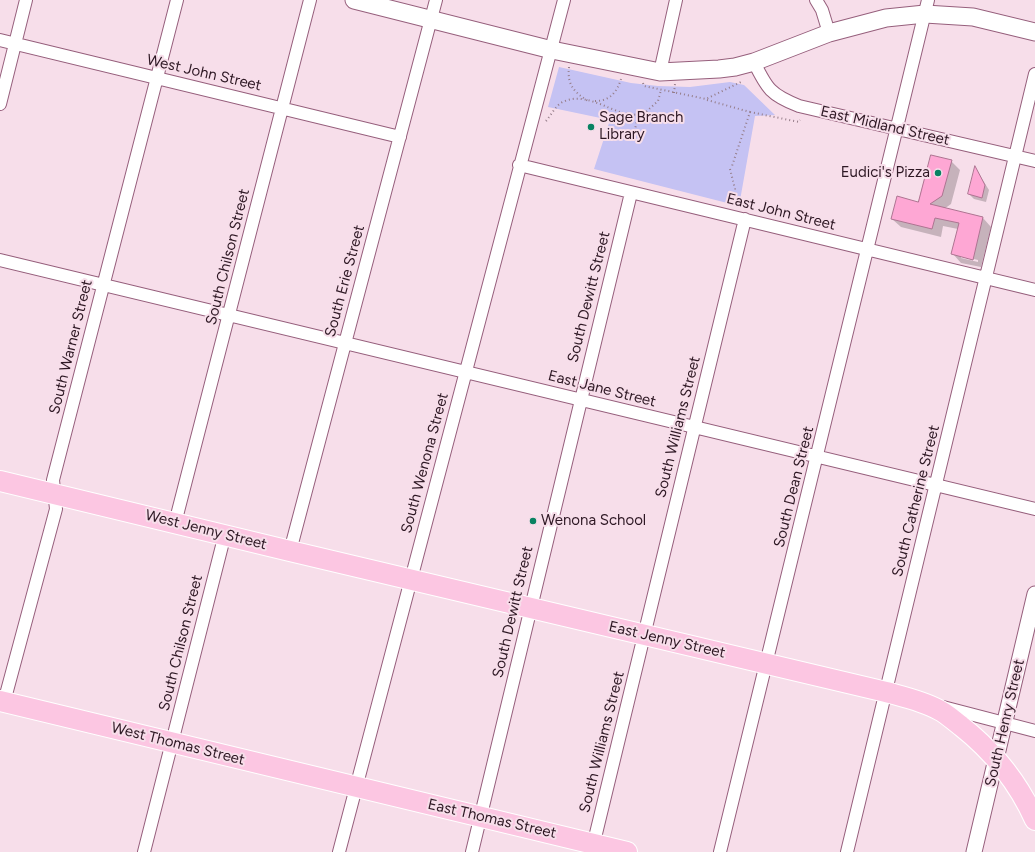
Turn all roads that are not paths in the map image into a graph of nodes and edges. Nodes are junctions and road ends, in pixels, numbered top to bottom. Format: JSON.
{"nodes":[{"id":1,"x":26,"y":0,"type":"edge"},
{"id":2,"x":177,"y":0,"type":"edge"},
{"id":3,"x":310,"y":0,"type":"edge"},
{"id":4,"x":354,"y":0,"type":"edge"},
{"id":5,"x":436,"y":0,"type":"edge"},
{"id":6,"x":564,"y":0,"type":"edge"},
{"id":7,"x":676,"y":0,"type":"edge"},
{"id":8,"x":816,"y":0,"type":"edge"},
{"id":9,"x":927,"y":7,"type":"edge"},
{"id":10,"x":431,"y":18,"type":"junction"},
{"id":11,"x":1035,"y":32,"type":"edge"},
{"id":12,"x":829,"y":34,"type":"junction"},
{"id":13,"x":0,"y":40,"type":"edge"},
{"id":14,"x":16,"y":44,"type":"junction"},
{"id":15,"x":552,"y":50,"type":"junction"},
{"id":16,"x":754,"y":62,"type":"junction"},
{"id":17,"x":660,"y":72,"type":"junction"},
{"id":18,"x":1035,"y":74,"type":"edge"},
{"id":19,"x":158,"y":79,"type":"junction"},
{"id":20,"x":0,"y":104,"type":"edge"},
{"id":21,"x":282,"y":108,"type":"junction"},
{"id":22,"x":896,"y":128,"type":"junction"},
{"id":23,"x":400,"y":137,"type":"junction"},
{"id":24,"x":1015,"y":156,"type":"junction"},
{"id":25,"x":1035,"y":161,"type":"edge"},
{"id":26,"x":519,"y":165,"type":"junction"},
{"id":27,"x":631,"y":193,"type":"junction"},
{"id":28,"x":745,"y":219,"type":"junction"},
{"id":29,"x":868,"y":250,"type":"junction"},
{"id":30,"x":0,"y":260,"type":"edge"},
{"id":31,"x":986,"y":279,"type":"junction"},
{"id":32,"x":103,"y":286,"type":"junction"},
{"id":33,"x":1035,"y":290,"type":"edge"},
{"id":34,"x":229,"y":316,"type":"junction"},
{"id":35,"x":345,"y":344,"type":"junction"},
{"id":36,"x":465,"y":373,"type":"junction"},
{"id":37,"x":580,"y":400,"type":"junction"},
{"id":38,"x":694,"y":428,"type":"junction"},
{"id":39,"x":817,"y":457,"type":"junction"},
{"id":40,"x":0,"y":480,"type":"edge"},
{"id":41,"x":936,"y":485,"type":"junction"},
{"id":42,"x":55,"y":494,"type":"junction"},
{"id":43,"x":1035,"y":509,"type":"edge"},
{"id":44,"x":175,"y":523,"type":"junction"},
{"id":45,"x":225,"y":534,"type":"junction"},
{"id":46,"x":290,"y":551,"type":"junction"},
{"id":47,"x":411,"y":579,"type":"junction"},
{"id":48,"x":1035,"y":594,"type":"edge"},
{"id":49,"x":530,"y":607,"type":"junction"},
{"id":50,"x":644,"y":635,"type":"junction"},
{"id":51,"x":767,"y":663,"type":"junction"},
{"id":52,"x":886,"y":692,"type":"junction"},
{"id":53,"x":2,"y":701,"type":"edge"},
{"id":54,"x":922,"y":702,"type":"junction"},
{"id":55,"x":1005,"y":722,"type":"junction"},
{"id":56,"x":1035,"y":731,"type":"edge"},
{"id":57,"x":173,"y":742,"type":"junction"},
{"id":58,"x":996,"y":758,"type":"junction"},
{"id":59,"x":356,"y":787,"type":"junction"},
{"id":60,"x":480,"y":816,"type":"junction"},
{"id":61,"x":1035,"y":820,"type":"edge"},
{"id":62,"x":593,"y":848,"type":"edge"},
{"id":63,"x":144,"y":852,"type":"edge"},
{"id":64,"x":339,"y":852,"type":"edge"},
{"id":65,"x":472,"y":852,"type":"edge"},
{"id":66,"x":627,"y":852,"type":"edge"},
{"id":67,"x":720,"y":852,"type":"edge"},
{"id":68,"x":847,"y":852,"type":"edge"},
{"id":69,"x":974,"y":852,"type":"edge"}],
"edges":[{"from":1,"to":14,"type":"street"},
{"from":2,"to":19,"type":"street","name":"South Warner Street"},
{"from":3,"to":21,"type":"street","name":"South Chilson Street"},
{"from":4,"to":10,"type":"main road"},
{"from":5,"to":10,"type":"street","name":"South Erie Street"},
{"from":6,"to":15,"type":"street","name":"South Wenona Street"},
{"from":7,"to":17,"type":"street"},
{"from":8,"to":12,"type":"street"},
{"from":9,"to":11,"type":"main road"},
{"from":9,"to":12,"type":"main road"},
{"from":9,"to":22,"type":"street","name":"South Dean Street"},
{"from":10,"to":15,"type":"main road"},
{"from":10,"to":23,"type":"street","name":"South Erie Street"},
{"from":12,"to":16,"type":"main road"},
{"from":13,"to":14,"type":"street","name":"West John Street"},
{"from":14,"to":19,"type":"street","name":"West John Street"},
{"from":14,"to":20,"type":"street"},
{"from":15,"to":17,"type":"main road"},
{"from":15,"to":26,"type":"street","name":"South Wenona Street"},
{"from":16,"to":17,"type":"main road"},
{"from":16,"to":22,"type":"street","name":"East Midland Street"},
{"from":18,"to":24,"type":"street","name":"South Catherine Street"},
{"from":19,"to":21,"type":"street","name":"West John Street"},
{"from":19,"to":32,"type":"street","name":"South Warner Street"},
{"from":21,"to":23,"type":"street","name":"West John Street"},
{"from":21,"to":34,"type":"street","name":"South Chilson Street"},
{"from":22,"to":24,"type":"street","name":"East Midland Street"},
{"from":22,"to":29,"type":"street","name":"South Dean Street"},
{"from":23,"to":35,"type":"street","name":"South Erie Street"},
{"from":24,"to":25,"type":"street","name":"East Midland Street"},
{"from":24,"to":31,"type":"street","name":"South Catherine Street"},
{"from":26,"to":27,"type":"street","name":"East John Street"},
{"from":26,"to":36,"type":"street","name":"South Wenona Street"},
{"from":27,"to":28,"type":"street","name":"East John Street"},
{"from":27,"to":37,"type":"street","name":"South Dewitt Street"},
{"from":28,"to":29,"type":"street","name":"East John Street"},
{"from":28,"to":38,"type":"street","name":"South Williams Street"},
{"from":29,"to":31,"type":"street","name":"East John Street"},
{"from":29,"to":39,"type":"street","name":"South Dean Street"},
{"from":30,"to":32,"type":"street","name":"East Jane Street"},
{"from":31,"to":33,"type":"street","name":"East John Street"},
{"from":31,"to":41,"type":"street","name":"South Catherine Street"},
{"from":32,"to":34,"type":"street","name":"East Jane Street"},
{"from":32,"to":42,"type":"street","name":"South Warner Street"},
{"from":34,"to":35,"type":"street","name":"East Jane Street"},
{"from":34,"to":44,"type":"street","name":"South Chilson Street"},
{"from":35,"to":36,"type":"street","name":"East Jane Street"},
{"from":35,"to":46,"type":"street","name":"South Erie Street"},
{"from":36,"to":37,"type":"street","name":"East Jane Street"},
{"from":36,"to":47,"type":"street","name":"South Wenona Street"},
{"from":37,"to":38,"type":"street","name":"East Jane Street"},
{"from":37,"to":49,"type":"street","name":"South Dewitt Street"},
{"from":38,"to":39,"type":"street","name":"East Jane Street"},
{"from":38,"to":50,"type":"street","name":"South Williams Street"},
{"from":39,"to":41,"type":"street","name":"East Jane Street"},
{"from":39,"to":51,"type":"street","name":"South Dean Street"},
{"from":40,"to":42,"type":"highway","name":"West Jenny Street"},
{"from":41,"to":43,"type":"street","name":"East Jane Street"},
{"from":41,"to":52,"type":"street","name":"South Catherine Street"},
{"from":42,"to":44,"type":"highway","name":"West Jenny Street"},
{"from":42,"to":53,"type":"street","name":"South Warner Street"},
{"from":44,"to":45,"type":"highway","name":"West Jenny Street"},
{"from":45,"to":46,"type":"highway","name":"West Jenny Street"},
{"from":45,"to":57,"type":"street","name":"South Chilson Street"},
{"from":46,"to":47,"type":"highway","name":"West Jenny Street"},
{"from":47,"to":49,"type":"highway","name":"East Jenny Street"},
{"from":47,"to":59,"type":"street","name":"South Wenona Street"},
{"from":48,"to":55,"type":"street","name":"South Henry Street"},
{"from":49,"to":50,"type":"highway","name":"East Jenny Street"},
{"from":49,"to":60,"type":"street","name":"South Dewitt Street"},
{"from":50,"to":51,"type":"highway","name":"East Jenny Street"},
{"from":50,"to":62,"type":"street","name":"South Williams Street"},
{"from":51,"to":52,"type":"highway","name":"East Jenny Street"},
{"from":51,"to":67,"type":"street","name":"South Dean Street"},
{"from":52,"to":54,"type":"highway","name":"East Jenny Street"},
{"from":52,"to":68,"type":"street","name":"South Catherine Street"},
{"from":53,"to":57,"type":"highway","name":"West Thomas Street"},
{"from":54,"to":55,"type":"street","name":"East Jenny Street"},
{"from":54,"to":58,"type":"highway","name":"East Jenny Street"},
{"from":55,"to":56,"type":"street","name":"East Jenny Street"},
{"from":55,"to":58,"type":"street","name":"South Henry Street"},
{"from":57,"to":59,"type":"highway","name":"West Thomas Street"},
{"from":57,"to":63,"type":"street","name":"South Chilson Street"},
{"from":58,"to":61,"type":"highway","name":"East Jenny Street"},
{"from":58,"to":69,"type":"street","name":"South Henry Street"},
{"from":59,"to":60,"type":"highway","name":"East Thomas Street"},
{"from":59,"to":64,"type":"street","name":"South Wenona Street"},
{"from":60,"to":62,"type":"highway","name":"East Thomas Street"},
{"from":60,"to":65,"type":"street","name":"South Dewitt Street"},
{"from":62,"to":66,"type":"highway","name":"East Thomas Street"}]}
